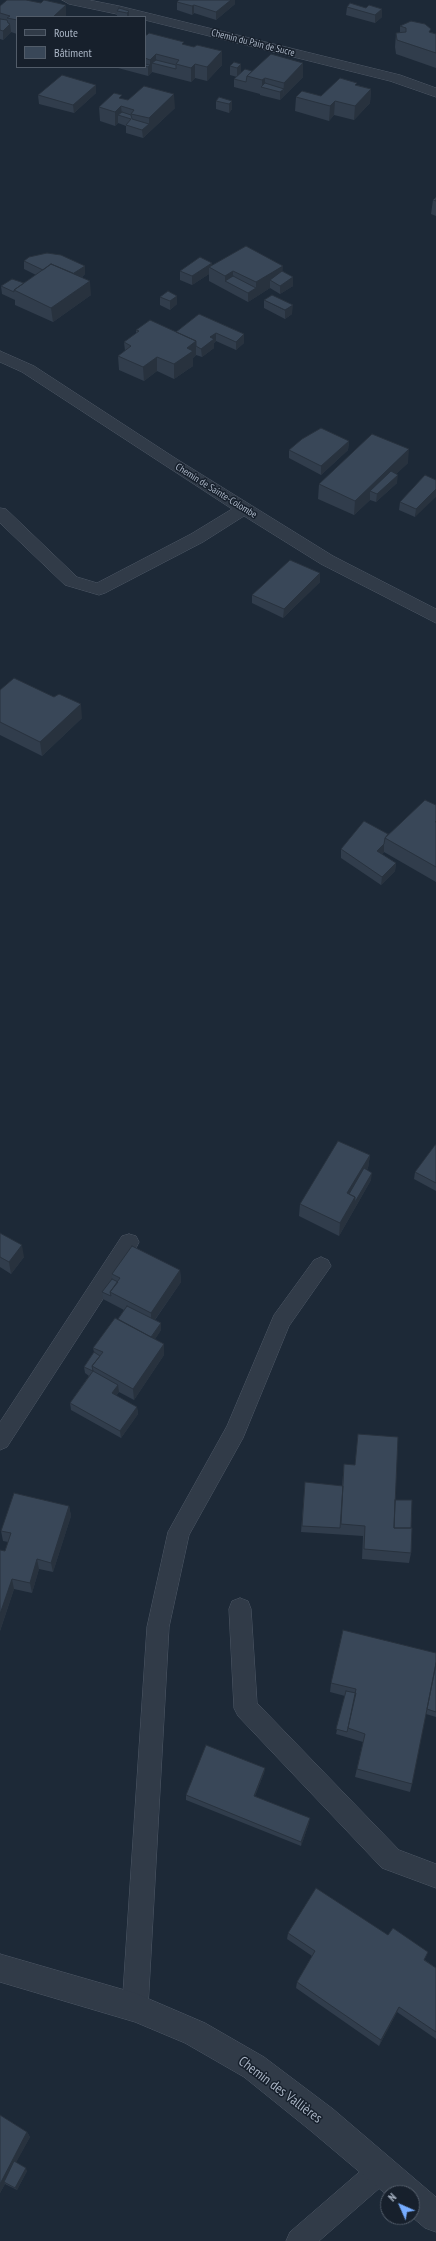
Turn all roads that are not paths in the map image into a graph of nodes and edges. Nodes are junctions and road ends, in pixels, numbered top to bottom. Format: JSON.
{"nodes":[{"id":1,"x":69,"y":0,"type":"edge"},
{"id":2,"x":143,"y":16,"type":"edge"},
{"id":3,"x":146,"y":17,"type":"edge"},
{"id":4,"x":436,"y":93,"type":"edge"},
{"id":5,"x":0,"y":356,"type":"edge"},
{"id":6,"x":244,"y":509,"type":"junction"},
{"id":7,"x":0,"y":513,"type":"edge"},
{"id":8,"x":436,"y":617,"type":"edge"},
{"id":9,"x":129,"y":1242,"type":"dead end"},
{"id":10,"x":321,"y":1266,"type":"dead end"},
{"id":11,"x":0,"y":1440,"type":"edge"},
{"id":12,"x":240,"y":1609,"type":"dead end"},
{"id":13,"x":436,"y":1876,"type":"edge"},
{"id":14,"x":0,"y":1968,"type":"edge"},
{"id":15,"x":135,"y":2008,"type":"junction"},
{"id":16,"x":381,"y":2170,"type":"junction"},
{"id":17,"x":399,"y":2185,"type":"edge"},
{"id":18,"x":420,"y":2204,"type":"edge"},
{"id":19,"x":436,"y":2217,"type":"edge"},
{"id":20,"x":299,"y":2241,"type":"edge"}],
"edges":[{"from":1,"to":2,"type":"street","name":"Chemin du Pain de Sucre"},
{"from":3,"to":4,"type":"street","name":"Chemin du Pain de Sucre"},
{"from":5,"to":6,"type":"street","name":"Chemin de Sainte-Colombe"},
{"from":6,"to":7,"type":"street"},
{"from":6,"to":8,"type":"street","name":"Chemin de Sainte-Colombe"},
{"from":9,"to":11,"type":"lane"},
{"from":10,"to":15,"type":"lane"},
{"from":12,"to":13,"type":"lane"},
{"from":14,"to":15,"type":"street","name":"Chemin des Vallières"},
{"from":15,"to":16,"type":"street","name":"Chemin des Vallières"},
{"from":16,"to":17,"type":"street","name":"Chemin des Vallières"},
{"from":16,"to":20,"type":"lane"},
{"from":18,"to":19,"type":"street"}]}
